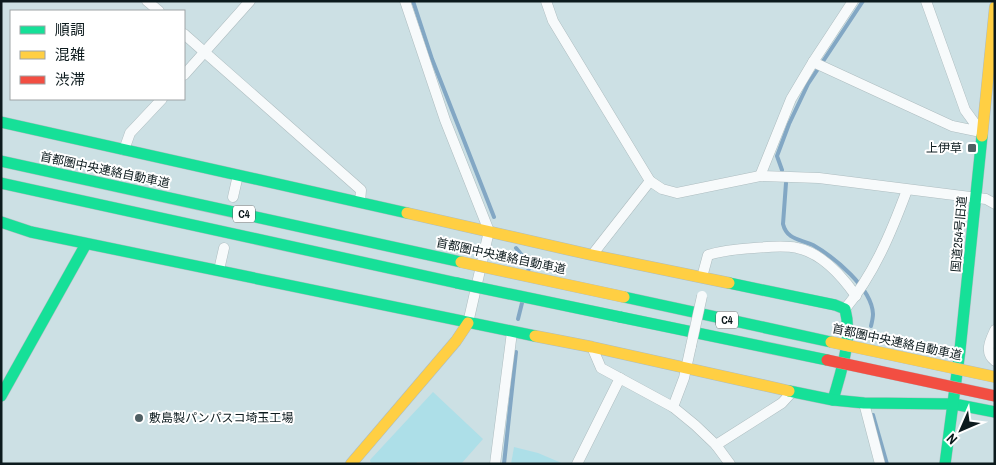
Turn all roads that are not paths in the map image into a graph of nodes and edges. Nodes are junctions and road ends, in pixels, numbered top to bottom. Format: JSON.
{"nodes":[{"id":1,"x":147,"y":1,"type":"edge"},
{"id":2,"x":250,"y":1,"type":"edge"},
{"id":3,"x":405,"y":1,"type":"edge"},
{"id":4,"x":546,"y":1,"type":"edge"},
{"id":5,"x":853,"y":1,"type":"edge"},
{"id":6,"x":926,"y":1,"type":"edge"},
{"id":7,"x":995,"y":7,"type":"edge"},
{"id":8,"x":157,"y":10,"type":"edge"},
{"id":9,"x":185,"y":35,"type":"edge"},
{"id":10,"x":205,"y":52,"type":"junction"},
{"id":11,"x":817,"y":64,"type":"junction"},
{"id":12,"x":185,"y":74,"type":"edge"},
{"id":13,"x":161,"y":100,"type":"edge"},
{"id":14,"x":1,"y":122,"type":"edge"},
{"id":15,"x":981,"y":132,"type":"junction"},
{"id":16,"x":124,"y":150,"type":"junction"},
{"id":17,"x":1,"y":161,"type":"edge"},
{"id":18,"x":238,"y":175,"type":"junction"},
{"id":19,"x":760,"y":176,"type":"junction"},
{"id":20,"x":650,"y":181,"type":"junction"},
{"id":21,"x":1,"y":184,"type":"edge"},
{"id":22,"x":907,"y":190,"type":"junction"},
{"id":23,"x":233,"y":198,"type":"dead end"},
{"id":24,"x":976,"y":199,"type":"junction"},
{"id":25,"x":993,"y":199,"type":"edge"},
{"id":26,"x":360,"y":202,"type":"junction"},
{"id":27,"x":1,"y":222,"type":"edge"},
{"id":28,"x":489,"y":231,"type":"junction"},
{"id":29,"x":86,"y":244,"type":"junction"},
{"id":30,"x":224,"y":248,"type":"dead end"},
{"id":31,"x":592,"y":255,"type":"junction"},
{"id":32,"x":219,"y":270,"type":"junction"},
{"id":33,"x":704,"y":278,"type":"junction"},
{"id":34,"x":859,"y":291,"type":"junction"},
{"id":35,"x":845,"y":310,"type":"junction"},
{"id":36,"x":468,"y":323,"type":"junction"},
{"id":37,"x":995,"y":330,"type":"edge"},
{"id":38,"x":512,"y":332,"type":"junction"},
{"id":39,"x":592,"y":347,"type":"junction"},
{"id":40,"x":995,"y":361,"type":"edge"},
{"id":41,"x":686,"y":367,"type":"junction"},
{"id":42,"x":995,"y":377,"type":"edge"},
{"id":43,"x":620,"y":378,"type":"junction"},
{"id":44,"x":792,"y":392,"type":"junction"},
{"id":45,"x":1,"y":396,"type":"edge"},
{"id":46,"x":995,"y":396,"type":"edge"},
{"id":47,"x":833,"y":400,"type":"junction"},
{"id":48,"x":864,"y":403,"type":"junction"},
{"id":49,"x":954,"y":404,"type":"junction"},
{"id":50,"x":673,"y":407,"type":"junction"},
{"id":51,"x":995,"y":412,"type":"edge"},
{"id":52,"x":716,"y":445,"type":"junction"},
{"id":53,"x":351,"y":464,"type":"edge"},
{"id":54,"x":495,"y":464,"type":"edge"},
{"id":55,"x":577,"y":464,"type":"edge"},
{"id":56,"x":730,"y":464,"type":"edge"},
{"id":57,"x":880,"y":464,"type":"edge"},
{"id":58,"x":945,"y":464,"type":"edge"}],
"edges":[{"from":1,"to":8,"type":"street"},
{"from":2,"to":10,"type":"street"},
{"from":3,"to":28,"type":"street"},
{"from":4,"to":20,"type":"street"},
{"from":5,"to":11,"type":"street"},
{"from":6,"to":15,"type":"street"},
{"from":7,"to":15,"type":"main road","name":"国道254号旧道"},
{"from":9,"to":10,"type":"street"},
{"from":10,"to":12,"type":"street"},
{"from":10,"to":26,"type":"street"},
{"from":11,"to":15,"type":"street"},
{"from":11,"to":19,"type":"street"},
{"from":13,"to":16,"type":"street"},
{"from":14,"to":16,"type":"main road"},
{"from":15,"to":24,"type":"main road","name":"国道254号旧道"},
{"from":16,"to":18,"type":"main road"},
{"from":17,"to":42,"type":"main road","name":"首都圏中央連絡自動車道","number":"C4","bridge":true},
{"from":18,"to":23,"type":"street"},
{"from":18,"to":26,"type":"main road"},
{"from":19,"to":20,"type":"street"},
{"from":19,"to":22,"type":"street"},
{"from":20,"to":31,"type":"street"},
{"from":21,"to":46,"type":"main road","number":"C4","bridge":true},
{"from":22,"to":24,"type":"street"},
{"from":22,"to":34,"type":"street"},
{"from":24,"to":25,"type":"street"},
{"from":24,"to":49,"type":"main road","name":"国道254号旧道"},
{"from":26,"to":28,"type":"main road"},
{"from":27,"to":29,"type":"main road"},
{"from":28,"to":31,"type":"main road"},
{"from":28,"to":36,"type":"street"},
{"from":29,"to":32,"type":"main road"},
{"from":29,"to":45,"type":"main road"},
{"from":30,"to":32,"type":"street"},
{"from":31,"to":33,"type":"main road"},
{"from":32,"to":36,"type":"main road"},
{"from":33,"to":34,"type":"street"},
{"from":33,"to":35,"type":"main road"},
{"from":33,"to":41,"type":"street","bridge":true},
{"from":34,"to":35,"type":"street"},
{"from":35,"to":47,"type":"main road"},
{"from":36,"to":38,"type":"main road"},
{"from":36,"to":53,"type":"main road"},
{"from":37,"to":40,"type":"street"},
{"from":38,"to":39,"type":"main road"},
{"from":38,"to":54,"type":"street"},
{"from":39,"to":41,"type":"main road"},
{"from":39,"to":43,"type":"street"},
{"from":41,"to":44,"type":"main road"},
{"from":41,"to":50,"type":"street"},
{"from":43,"to":50,"type":"street"},
{"from":43,"to":55,"type":"street"},
{"from":44,"to":47,"type":"main road"},
{"from":44,"to":52,"type":"street"},
{"from":47,"to":48,"type":"main road"},
{"from":48,"to":49,"type":"main road"},
{"from":48,"to":57,"type":"street"},
{"from":49,"to":51,"type":"main road"},
{"from":49,"to":58,"type":"main road","name":"国道254号旧道"},
{"from":50,"to":52,"type":"street"},
{"from":52,"to":56,"type":"street"}]}
